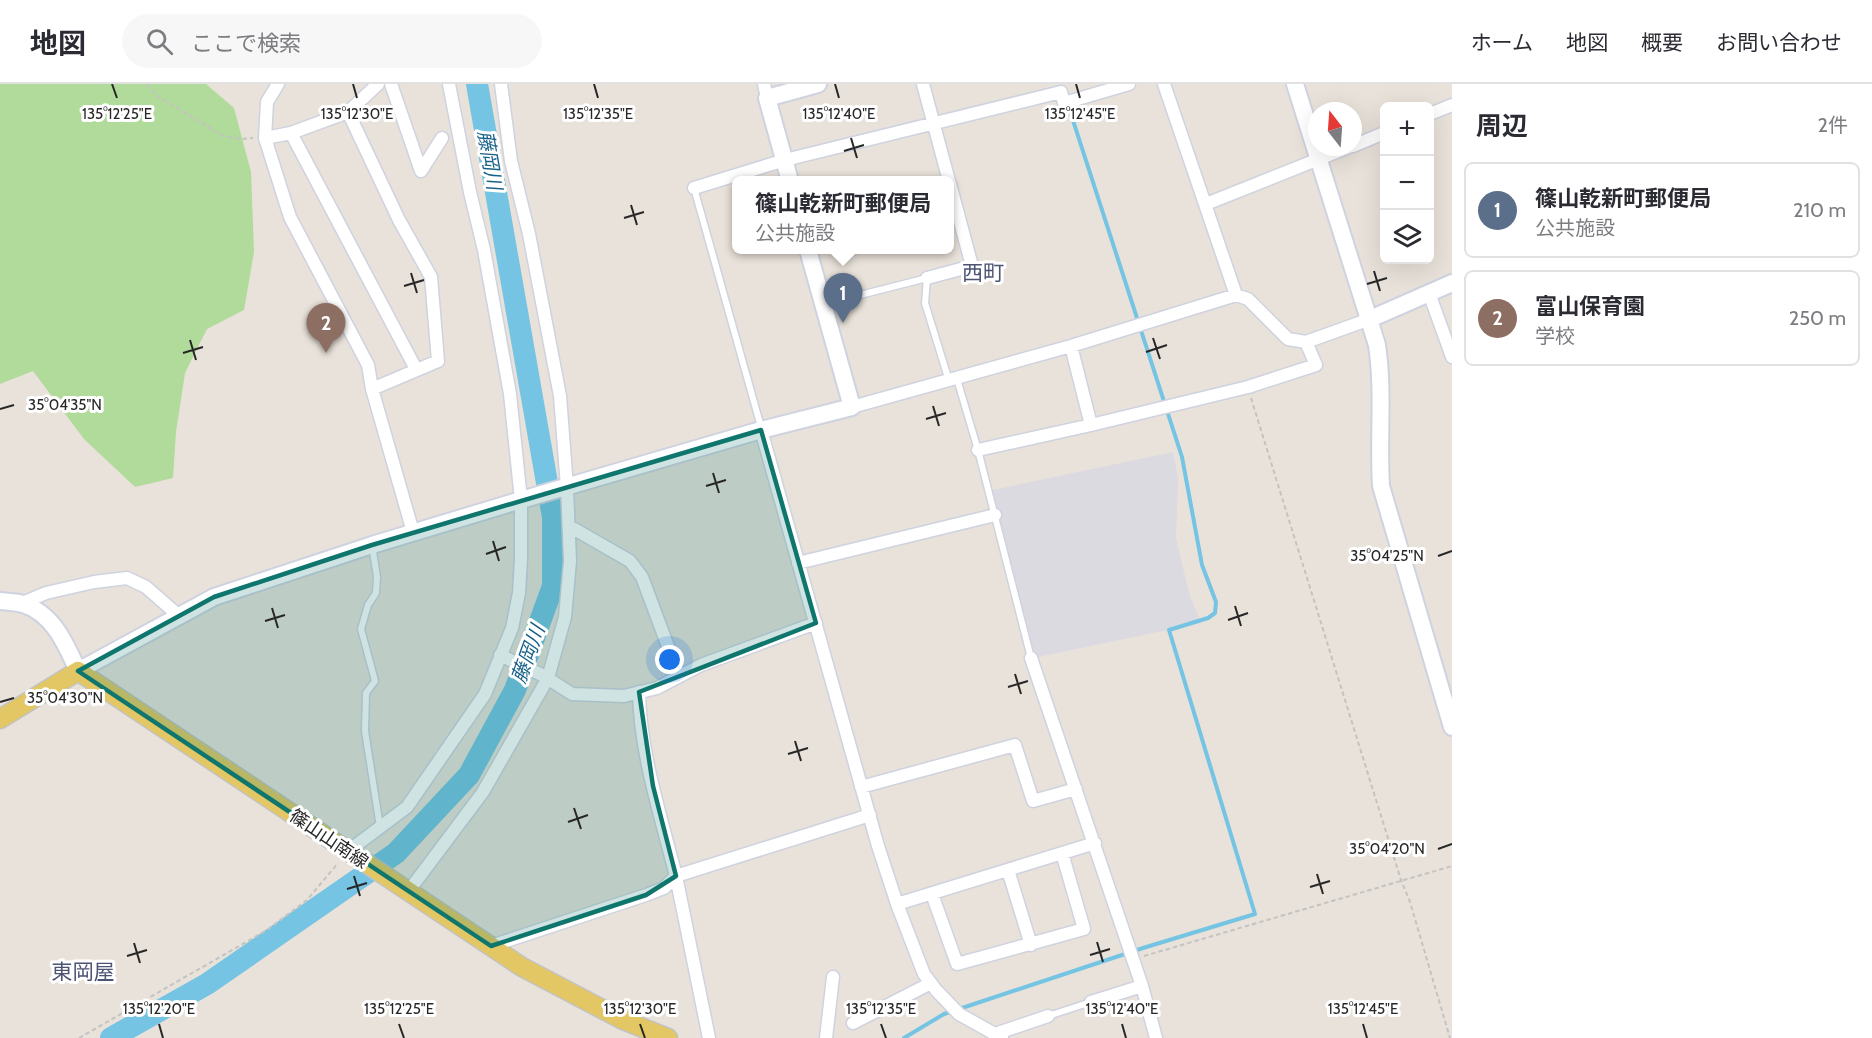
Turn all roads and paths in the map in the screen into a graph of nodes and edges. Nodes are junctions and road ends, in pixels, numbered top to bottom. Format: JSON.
{"nodes":[{"id":1,"x":147,"y":84,"type":"edge"},
{"id":2,"x":278,"y":84,"type":"edge"},
{"id":3,"x":378,"y":84,"type":"edge"},
{"id":4,"x":391,"y":84,"type":"edge"},
{"id":5,"x":449,"y":84,"type":"edge"},
{"id":6,"x":501,"y":84,"type":"edge"},
{"id":7,"x":818,"y":84,"type":"edge"},
{"id":8,"x":923,"y":84,"type":"edge"},
{"id":9,"x":1129,"y":84,"type":"edge"},
{"id":10,"x":1164,"y":84,"type":"edge"},
{"id":11,"x":1295,"y":84,"type":"edge"},
{"id":12,"x":1060,"y":88,"type":"edge"},
{"id":13,"x":766,"y":91,"type":"edge"},
{"id":14,"x":1452,"y":105,"type":"edge"},
{"id":15,"x":348,"y":112,"type":"junction"},
{"id":16,"x":1434,"y":112,"type":"edge"},
{"id":17,"x":933,"y":124,"type":"junction"},
{"id":18,"x":291,"y":133,"type":"junction"},
{"id":19,"x":1380,"y":135,"type":"edge"},
{"id":20,"x":265,"y":138,"type":"junction"},
{"id":21,"x":442,"y":138,"type":"dead end"},
{"id":22,"x":1362,"y":142,"type":"edge"},
{"id":23,"x":1327,"y":156,"type":"edge"},
{"id":24,"x":785,"y":160,"type":"junction"},
{"id":25,"x":1318,"y":160,"type":"junction"},
{"id":26,"x":732,"y":176,"type":"edge"},
{"id":27,"x":733,"y":176,"type":"edge"},
{"id":28,"x":789,"y":176,"type":"edge"},
{"id":29,"x":947,"y":176,"type":"edge"},
{"id":30,"x":694,"y":188,"type":"joint"},
{"id":31,"x":954,"y":200,"type":"edge"},
{"id":32,"x":1206,"y":204,"type":"junction"},
{"id":33,"x":809,"y":254,"type":"edge"},
{"id":34,"x":927,"y":279,"type":"junction"},
{"id":35,"x":1452,"y":283,"type":"edge"},
{"id":36,"x":1429,"y":293,"type":"junction"},
{"id":37,"x":1236,"y":295,"type":"junction"},
{"id":38,"x":822,"y":304,"type":"junction"},
{"id":39,"x":1370,"y":319,"type":"junction"},
{"id":40,"x":1306,"y":342,"type":"junction"},
{"id":41,"x":1071,"y":346,"type":"junction"},
{"id":42,"x":1452,"y":357,"type":"edge"},
{"id":43,"x":416,"y":369,"type":"junction"},
{"id":44,"x":953,"y":380,"type":"junction"},
{"id":45,"x":1248,"y":387,"type":"junction"},
{"id":46,"x":372,"y":389,"type":"junction"},
{"id":47,"x":852,"y":407,"type":"junction"},
{"id":48,"x":1091,"y":425,"type":"junction"},
{"id":49,"x":761,"y":430,"type":"junction"},
{"id":50,"x":978,"y":450,"type":"junction"},
{"id":51,"x":564,"y":487,"type":"junction"},
{"id":52,"x":525,"y":499,"type":"junction"},
{"id":53,"x":994,"y":515,"type":"junction"},
{"id":54,"x":568,"y":525,"type":"junction"},
{"id":55,"x":413,"y":532,"type":"junction"},
{"id":56,"x":372,"y":545,"type":"junction"},
{"id":57,"x":798,"y":563,"type":"junction"},
{"id":58,"x":0,"y":600,"type":"edge"},
{"id":59,"x":20,"y":604,"type":"junction"},
{"id":60,"x":178,"y":615,"type":"junction"},
{"id":61,"x":816,"y":623,"type":"junction"},
{"id":62,"x":503,"y":657,"type":"junction"},
{"id":63,"x":1032,"y":658,"type":"joint"},
{"id":64,"x":78,"y":671,"type":"junction"},
{"id":65,"x":679,"y":676,"type":"junction"},
{"id":66,"x":546,"y":677,"type":"junction"},
{"id":67,"x":639,"y":692,"type":"junction"},
{"id":68,"x":0,"y":719,"type":"edge"},
{"id":69,"x":1452,"y":727,"type":"edge"},
{"id":70,"x":861,"y":787,"type":"junction"},
{"id":71,"x":1076,"y":789,"type":"junction"},
{"id":72,"x":870,"y":815,"type":"junction"},
{"id":73,"x":380,"y":826,"type":"junction"},
{"id":74,"x":1095,"y":843,"type":"junction"},
{"id":75,"x":1062,"y":853,"type":"junction"},
{"id":76,"x":351,"y":854,"type":"junction"},
{"id":77,"x":1452,"y":866,"type":"edge"},
{"id":78,"x":1008,"y":870,"type":"junction"},
{"id":79,"x":676,"y":876,"type":"junction"},
{"id":80,"x":1401,"y":880,"type":"junction"},
{"id":81,"x":403,"y":888,"type":"junction"},
{"id":82,"x":932,"y":894,"type":"junction"},
{"id":83,"x":897,"y":904,"type":"junction"},
{"id":84,"x":1030,"y":945,"type":"junction"},
{"id":85,"x":491,"y":946,"type":"junction"},
{"id":86,"x":1133,"y":959,"type":"junction"},
{"id":87,"x":833,"y":976,"type":"dead end"},
{"id":88,"x":931,"y":983,"type":"junction"},
{"id":89,"x":1142,"y":986,"type":"junction"},
{"id":90,"x":1091,"y":1002,"type":"joint"},
{"id":91,"x":1048,"y":1016,"type":"joint"},
{"id":92,"x":853,"y":1023,"type":"dead end"},
{"id":93,"x":999,"y":1036,"type":"edge"},
{"id":94,"x":79,"y":1038,"type":"edge"},
{"id":95,"x":668,"y":1038,"type":"edge"},
{"id":96,"x":709,"y":1038,"type":"edge"},
{"id":97,"x":826,"y":1038,"type":"edge"},
{"id":98,"x":1156,"y":1038,"type":"edge"},
{"id":99,"x":1450,"y":1038,"type":"edge"}],
"edges":[{"from":1,"to":20,"type":"path"},
{"from":2,"to":20,"type":"street"},
{"from":3,"to":15,"type":"street"},
{"from":4,"to":21,"type":"street"},
{"from":5,"to":52,"type":"street"},
{"from":6,"to":51,"type":"street"},
{"from":7,"to":13,"type":"street"},
{"from":8,"to":17,"type":"street"},
{"from":9,"to":12,"type":"street"},
{"from":10,"to":32,"type":"street"},
{"from":11,"to":25,"type":"street"},
{"from":12,"to":17,"type":"street"},
{"from":13,"to":24,"type":"street"},
{"from":14,"to":16,"type":"street"},
{"from":15,"to":18,"type":"street"},
{"from":15,"to":43,"type":"street"},
{"from":17,"to":24,"type":"street"},
{"from":17,"to":29,"type":"street"},
{"from":18,"to":20,"type":"street"},
{"from":18,"to":43,"type":"street"},
{"from":19,"to":22,"type":"street"},
{"from":20,"to":46,"type":"street"},
{"from":23,"to":25,"type":"street"},
{"from":24,"to":27,"type":"street"},
{"from":24,"to":28,"type":"street"},
{"from":25,"to":32,"type":"street"},
{"from":25,"to":39,"type":"street"},
{"from":26,"to":30,"type":"street"},
{"from":30,"to":49,"type":"lane"},
{"from":31,"to":34,"type":"street"},
{"from":32,"to":37,"type":"street"},
{"from":33,"to":38,"type":"street"},
{"from":34,"to":38,"type":"lane"},
{"from":34,"to":44,"type":"lane"},
{"from":35,"to":36,"type":"street"},
{"from":36,"to":39,"type":"street"},
{"from":36,"to":42,"type":"street"},
{"from":37,"to":40,"type":"street"},
{"from":37,"to":41,"type":"street"},
{"from":38,"to":47,"type":"street"},
{"from":39,"to":40,"type":"street"},
{"from":39,"to":69,"type":"street"},
{"from":40,"to":45,"type":"street"},
{"from":41,"to":44,"type":"street"},
{"from":41,"to":48,"type":"street"},
{"from":43,"to":46,"type":"street"},
{"from":44,"to":47,"type":"street"},
{"from":44,"to":50,"type":"lane"},
{"from":45,"to":48,"type":"street"},
{"from":45,"to":80,"type":"path"},
{"from":46,"to":55,"type":"street"},
{"from":47,"to":49,"type":"street"},
{"from":48,"to":50,"type":"street"},
{"from":49,"to":51,"type":"street"},
{"from":49,"to":57,"type":"street"},
{"from":50,"to":53,"type":"lane"},
{"from":51,"to":52,"type":"street"},
{"from":51,"to":54,"type":"street"},
{"from":52,"to":55,"type":"street"},
{"from":52,"to":62,"type":"street"},
{"from":53,"to":57,"type":"street"},
{"from":53,"to":63,"type":"lane"},
{"from":54,"to":65,"type":"street"},
{"from":54,"to":66,"type":"street"},
{"from":55,"to":56,"type":"street"},
{"from":56,"to":60,"type":"street"},
{"from":56,"to":73,"type":"lane"},
{"from":57,"to":61,"type":"street"},
{"from":58,"to":59,"type":"street"},
{"from":59,"to":60,"type":"street"},
{"from":59,"to":64,"type":"street"},
{"from":60,"to":64,"type":"street"},
{"from":61,"to":65,"type":"street"},
{"from":61,"to":70,"type":"street"},
{"from":62,"to":66,"type":"street"},
{"from":62,"to":73,"type":"street"},
{"from":63,"to":71,"type":"street"},
{"from":64,"to":68,"type":"main road"},
{"from":64,"to":76,"type":"main road","name":"篠山山南線"},
{"from":65,"to":67,"type":"street"},
{"from":66,"to":67,"type":"street"},
{"from":66,"to":81,"type":"street"},
{"from":67,"to":79,"type":"street"},
{"from":70,"to":71,"type":"street"},
{"from":70,"to":72,"type":"street"},
{"from":71,"to":74,"type":"street"},
{"from":72,"to":79,"type":"street"},
{"from":72,"to":83,"type":"street"},
{"from":73,"to":76,"type":"street"},
{"from":74,"to":75,"type":"street"},
{"from":74,"to":86,"type":"street"},
{"from":75,"to":78,"type":"street"},
{"from":75,"to":84,"type":"street"},
{"from":76,"to":81,"type":"main road","name":"篠山山南線"},
{"from":76,"to":94,"type":"path"},
{"from":77,"to":80,"type":"path"},
{"from":78,"to":82,"type":"street"},
{"from":78,"to":84,"type":"street"},
{"from":79,"to":85,"type":"street"},
{"from":79,"to":96,"type":"street"},
{"from":80,"to":86,"type":"path"},
{"from":80,"to":99,"type":"path"},
{"from":81,"to":85,"type":"main road","name":"篠山山南線"},
{"from":82,"to":83,"type":"street"},
{"from":82,"to":84,"type":"street"},
{"from":83,"to":88,"type":"street"},
{"from":85,"to":95,"type":"main road","name":"篠山山南線"},
{"from":86,"to":89,"type":"street"},
{"from":87,"to":97,"type":"street"},
{"from":88,"to":92,"type":"street"},
{"from":88,"to":93,"type":"street"},
{"from":89,"to":90,"type":"street"},
{"from":89,"to":98,"type":"street"},
{"from":90,"to":91,"type":"lane"},
{"from":91,"to":93,"type":"street"}]}
